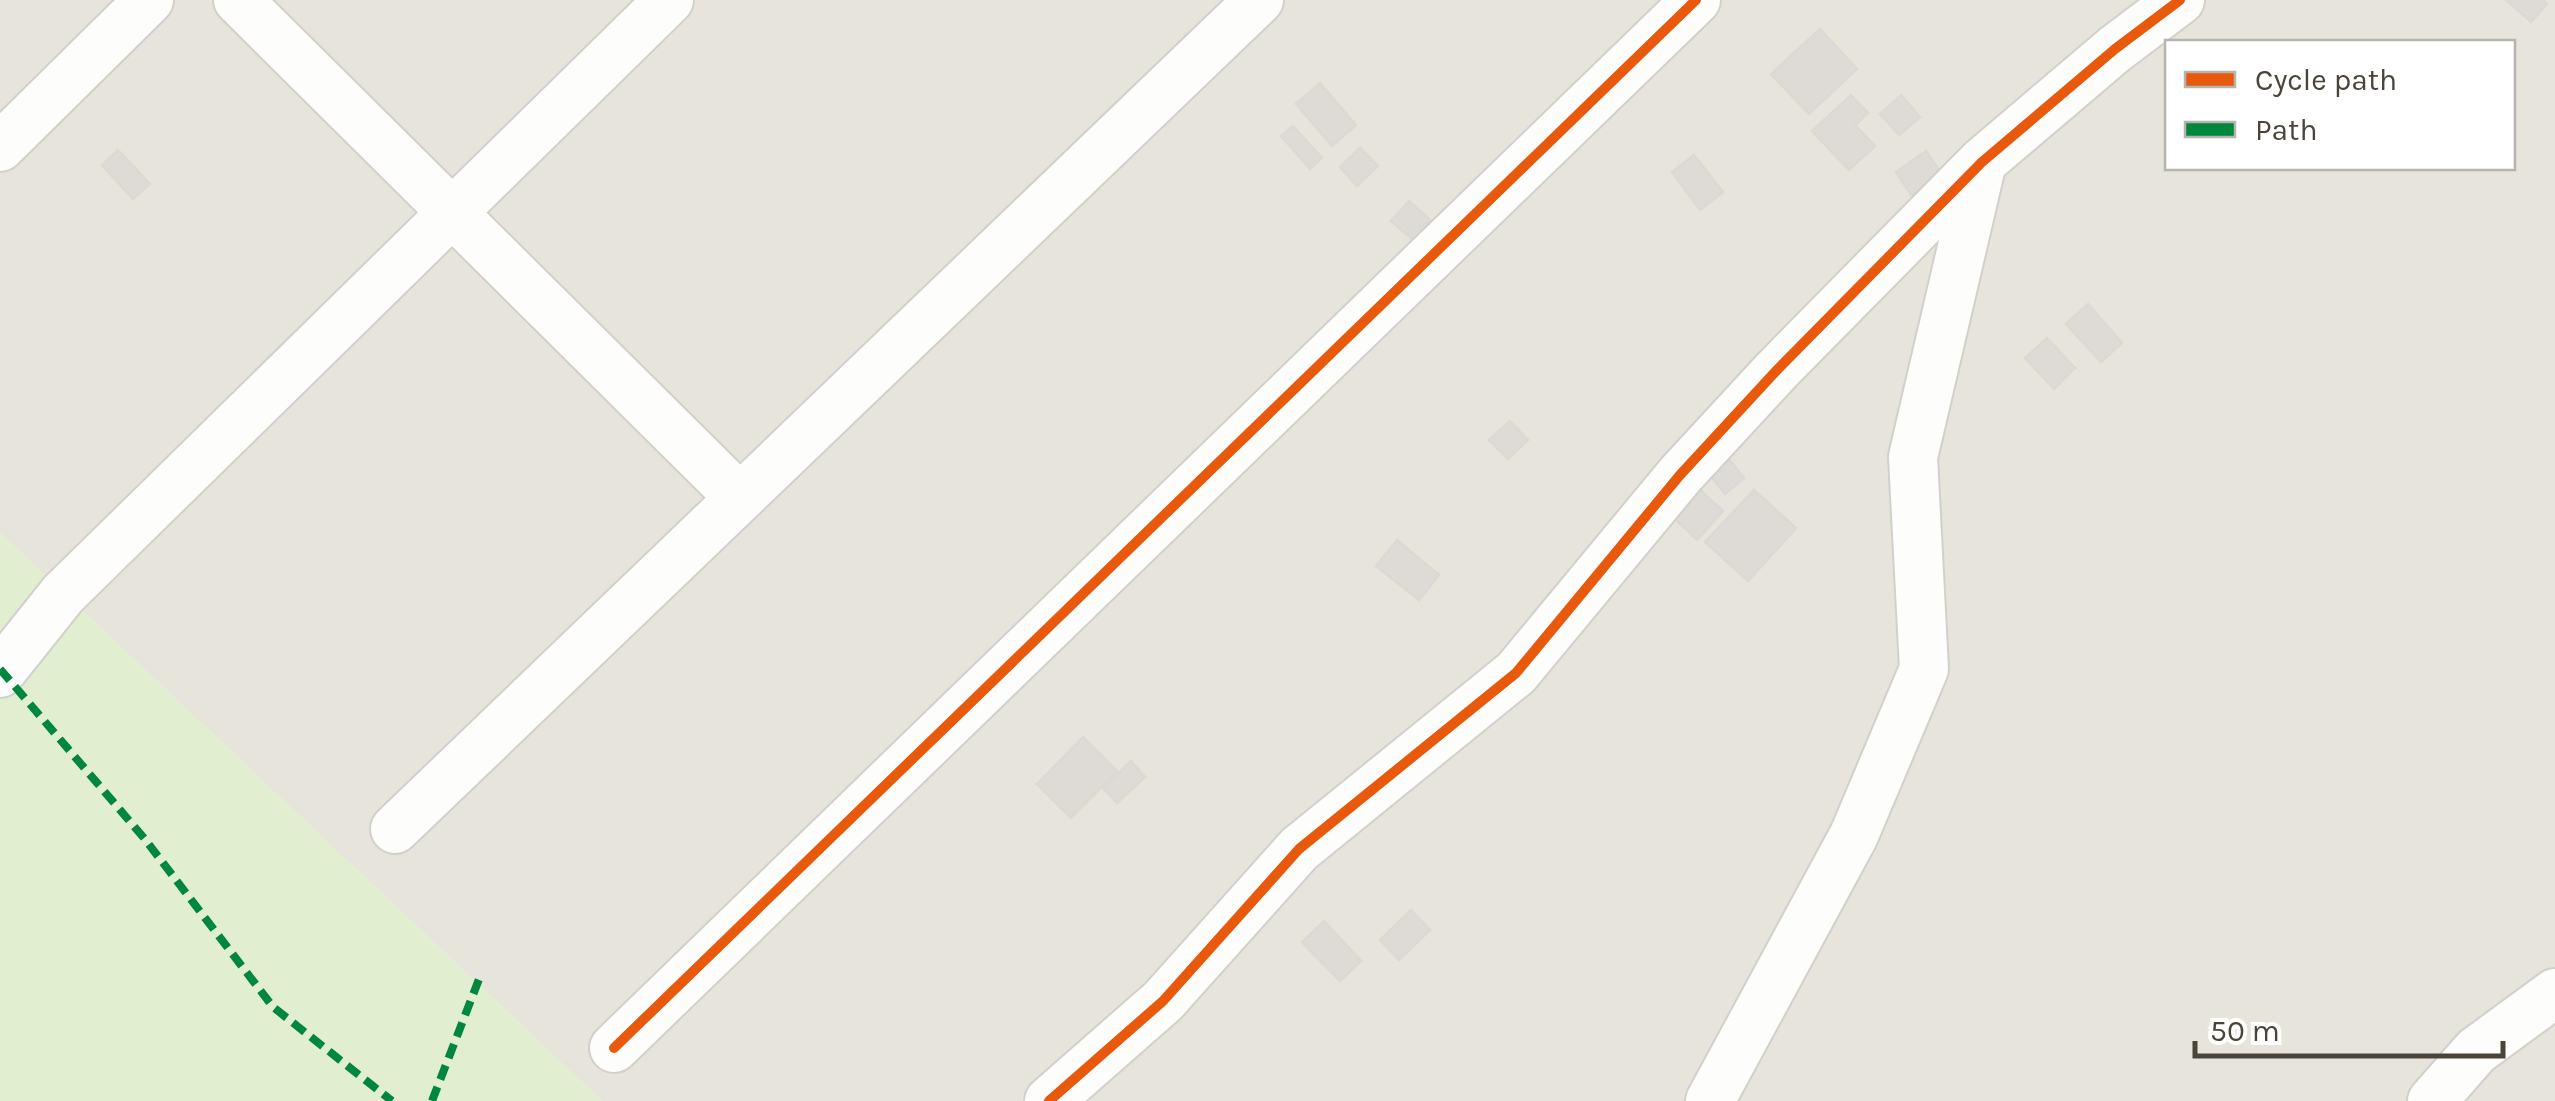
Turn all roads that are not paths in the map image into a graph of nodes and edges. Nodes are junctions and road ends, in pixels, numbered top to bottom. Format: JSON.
{"nodes":[{"id":1,"x":149,"y":0,"type":"edge"},
{"id":2,"x":238,"y":0,"type":"edge"},
{"id":3,"x":669,"y":0,"type":"edge"},
{"id":4,"x":1259,"y":0,"type":"edge"},
{"id":5,"x":1696,"y":0,"type":"edge"},
{"id":6,"x":2180,"y":0,"type":"edge"},
{"id":7,"x":0,"y":147,"type":"edge"},
{"id":8,"x":1982,"y":162,"type":"junction"},
{"id":9,"x":451,"y":214,"type":"junction"},
{"id":10,"x":740,"y":498,"type":"junction"},
{"id":11,"x":0,"y":673,"type":"edge"},
{"id":12,"x":395,"y":829,"type":"dead end"},
{"id":13,"x":2555,"y":993,"type":"edge"},
{"id":14,"x":614,"y":1048,"type":"dead end"},
{"id":15,"x":1049,"y":1101,"type":"edge"},
{"id":16,"x":1710,"y":1101,"type":"edge"},
{"id":17,"x":2432,"y":1101,"type":"edge"}],
"edges":[{"from":1,"to":7,"type":"street"},
{"from":2,"to":9,"type":"street"},
{"from":3,"to":9,"type":"street"},
{"from":4,"to":10,"type":"street"},
{"from":5,"to":14,"type":"street"},
{"from":6,"to":8,"type":"street"},
{"from":8,"to":15,"type":"street"},
{"from":8,"to":16,"type":"street"},
{"from":9,"to":10,"type":"street"},
{"from":9,"to":11,"type":"street"},
{"from":10,"to":12,"type":"street"},
{"from":13,"to":17,"type":"street"}]}
